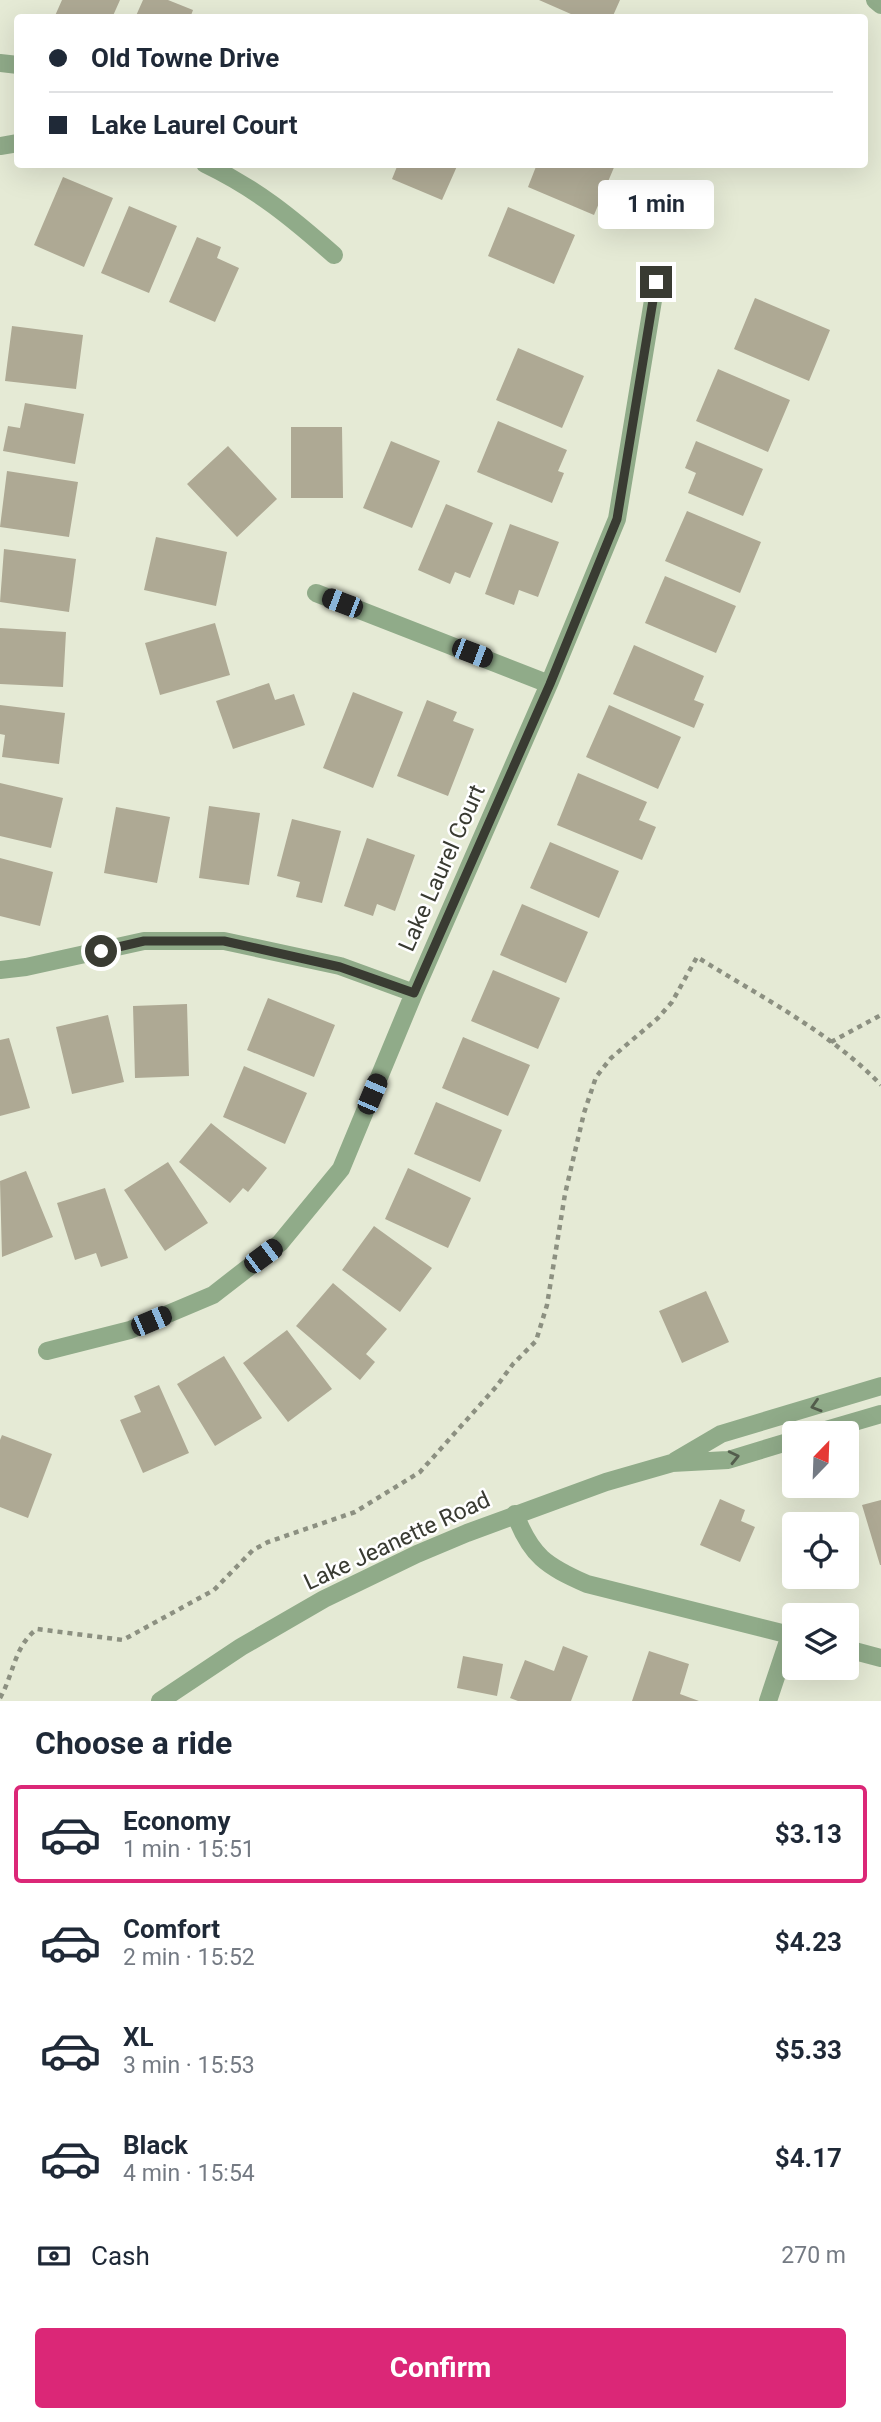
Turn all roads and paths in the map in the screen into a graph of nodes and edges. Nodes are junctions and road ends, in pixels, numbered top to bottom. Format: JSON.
{"nodes":[{"id":1,"x":875,"y":0,"type":"edge"},
{"id":2,"x":881,"y":5,"type":"edge"},
{"id":3,"x":213,"y":168,"type":"edge"},
{"id":4,"x":334,"y":255,"type":"dead end"},
{"id":5,"x":656,"y":282,"type":"dead end"},
{"id":6,"x":316,"y":593,"type":"dead end"},
{"id":7,"x":550,"y":684,"type":"junction"},
{"id":8,"x":0,"y":970,"type":"edge"},
{"id":9,"x":414,"y":993,"type":"junction"},
{"id":10,"x":881,"y":1015,"type":"edge"},
{"id":11,"x":831,"y":1042,"type":"junction"},
{"id":12,"x":881,"y":1085,"type":"edge"},
{"id":13,"x":47,"y":1350,"type":"dead end"},
{"id":14,"x":881,"y":1386,"type":"edge"},
{"id":15,"x":881,"y":1414,"type":"edge"},
{"id":16,"x":857,"y":1421,"type":"edge"},
{"id":17,"x":782,"y":1444,"type":"edge"},
{"id":18,"x":672,"y":1463,"type":"junction"},
{"id":19,"x":516,"y":1514,"type":"junction"},
{"id":20,"x":782,"y":1633,"type":"edge"},
{"id":21,"x":859,"y":1653,"type":"edge"},
{"id":22,"x":881,"y":1658,"type":"edge"},
{"id":23,"x":782,"y":1663,"type":"edge"},
{"id":24,"x":0,"y":1698,"type":"edge"},
{"id":25,"x":160,"y":1701,"type":"edge"},
{"id":26,"x":768,"y":1701,"type":"edge"}],
"edges":[{"from":1,"to":2,"type":"street"},
{"from":3,"to":4,"type":"street"},
{"from":5,"to":7,"type":"street","name":"Lake Laurel Court"},
{"from":6,"to":7,"type":"street"},
{"from":7,"to":9,"type":"street","name":"Lake Laurel Court"},
{"from":8,"to":9,"type":"street"},
{"from":9,"to":13,"type":"street","name":"Lake Laurel Court"},
{"from":10,"to":11,"type":"path"},
{"from":11,"to":12,"type":"path"},
{"from":11,"to":24,"type":"path"},
{"from":14,"to":18,"type":"street","name":"Lake Jeanette Road","one_way":true},
{"from":15,"to":16,"type":"street"},
{"from":18,"to":17,"type":"street","name":"Lake Jeanette Road","one_way":true},
{"from":18,"to":19,"type":"street","name":"Lake Jeanette Road"},
{"from":19,"to":20,"type":"street"},
{"from":19,"to":25,"type":"street","name":"Lake Jeanette Road"},
{"from":21,"to":22,"type":"street"},
{"from":23,"to":26,"type":"street"}]}
